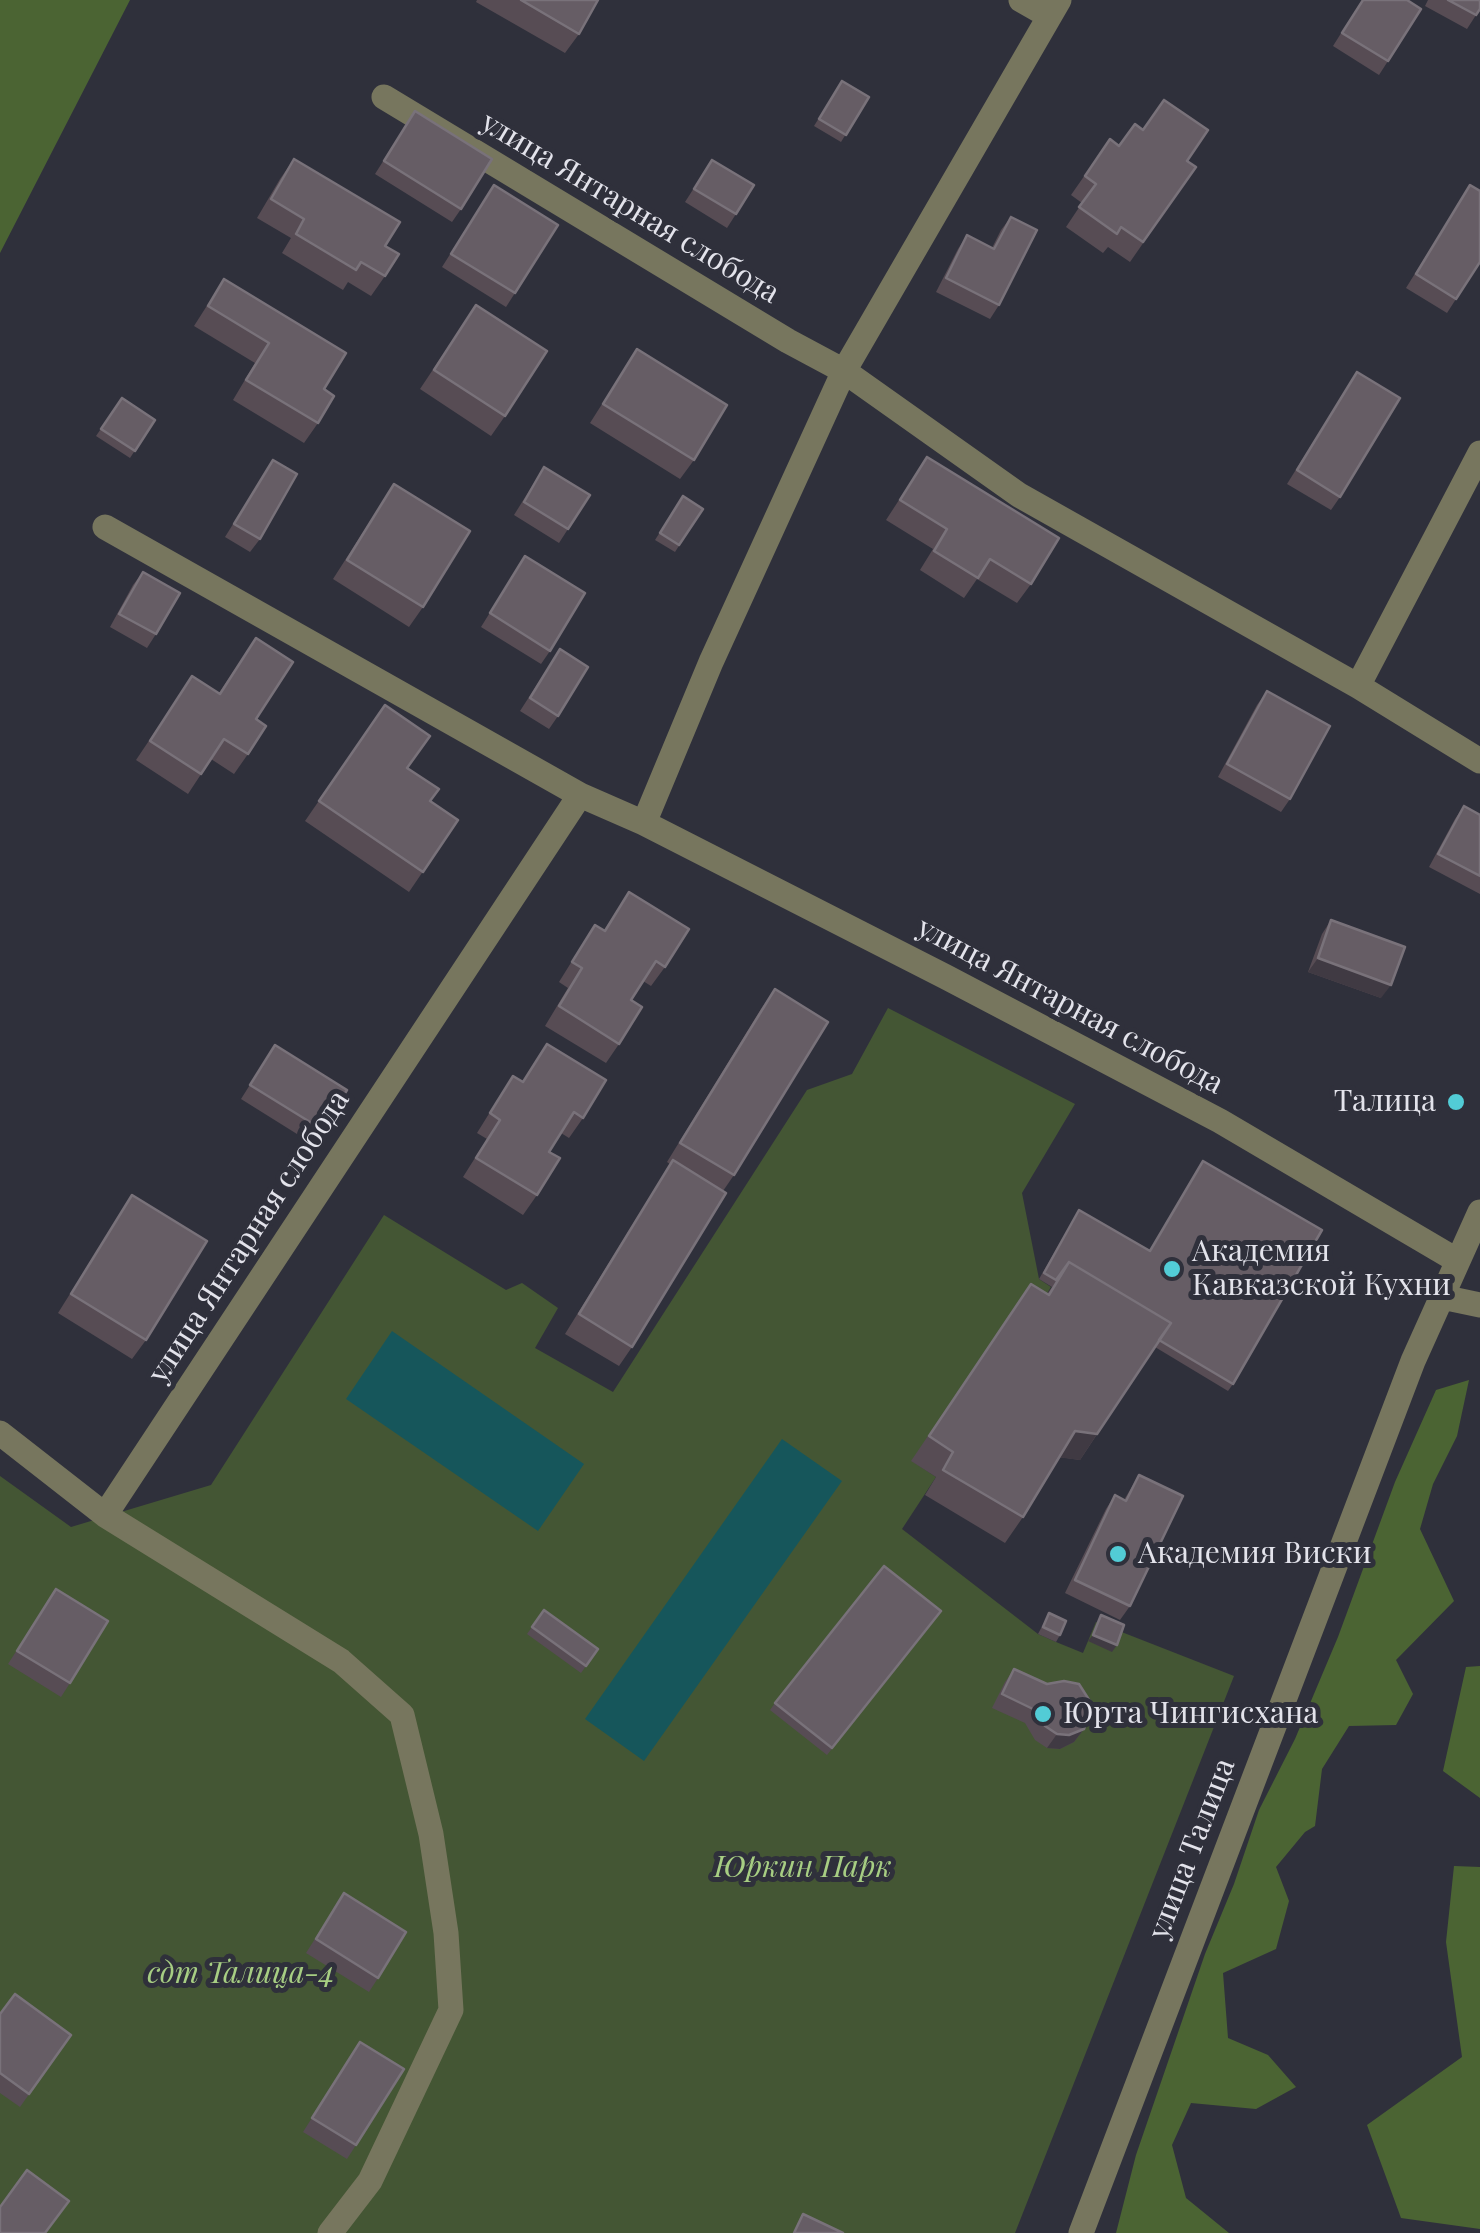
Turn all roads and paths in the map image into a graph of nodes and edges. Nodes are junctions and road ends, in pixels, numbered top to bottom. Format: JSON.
{"nodes":[{"id":1,"x":1021,"y":0,"type":"edge"},
{"id":2,"x":1054,"y":8,"type":"edge"},
{"id":3,"x":384,"y":97,"type":"dead end"},
{"id":4,"x":844,"y":371,"type":"junction"},
{"id":5,"x":1480,"y":453,"type":"edge"},
{"id":6,"x":105,"y":527,"type":"dead end"},
{"id":7,"x":1358,"y":686,"type":"junction"},
{"id":8,"x":1480,"y":761,"type":"edge"},
{"id":9,"x":580,"y":795,"type":"junction"},
{"id":10,"x":644,"y":823,"type":"junction"},
{"id":11,"x":1480,"y":1212,"type":"edge"},
{"id":12,"x":1458,"y":1260,"type":"junction"},
{"id":13,"x":1442,"y":1297,"type":"junction"},
{"id":14,"x":1480,"y":1306,"type":"edge"},
{"id":15,"x":0,"y":1433,"type":"edge"},
{"id":16,"x":105,"y":1515,"type":"junction"},
{"id":17,"x":330,"y":2233,"type":"edge"},
{"id":18,"x":1080,"y":2233,"type":"edge"}],
"edges":[{"from":1,"to":2,"type":"street"},
{"from":2,"to":4,"type":"street"},
{"from":3,"to":4,"type":"street","name":"улица Янтарная слобода"},
{"from":4,"to":7,"type":"street","name":"улица Янтарная слобода"},
{"from":4,"to":10,"type":"street"},
{"from":5,"to":7,"type":"street"},
{"from":6,"to":9,"type":"street","name":"улица Янтарная слобода"},
{"from":7,"to":8,"type":"street","name":"улица Янтарная слобода"},
{"from":9,"to":10,"type":"street","name":"улица Янтарная слобода"},
{"from":9,"to":16,"type":"street","name":"улица Янтарная слобода"},
{"from":10,"to":12,"type":"street","name":"улица Янтарная слобода"},
{"from":11,"to":12,"type":"street","name":"улица Талица"},
{"from":12,"to":13,"type":"street","name":"улица Талица"},
{"from":13,"to":14,"type":"street"},
{"from":13,"to":18,"type":"street","name":"улица Талица"},
{"from":15,"to":16,"type":"street"},
{"from":16,"to":17,"type":"street"}]}
